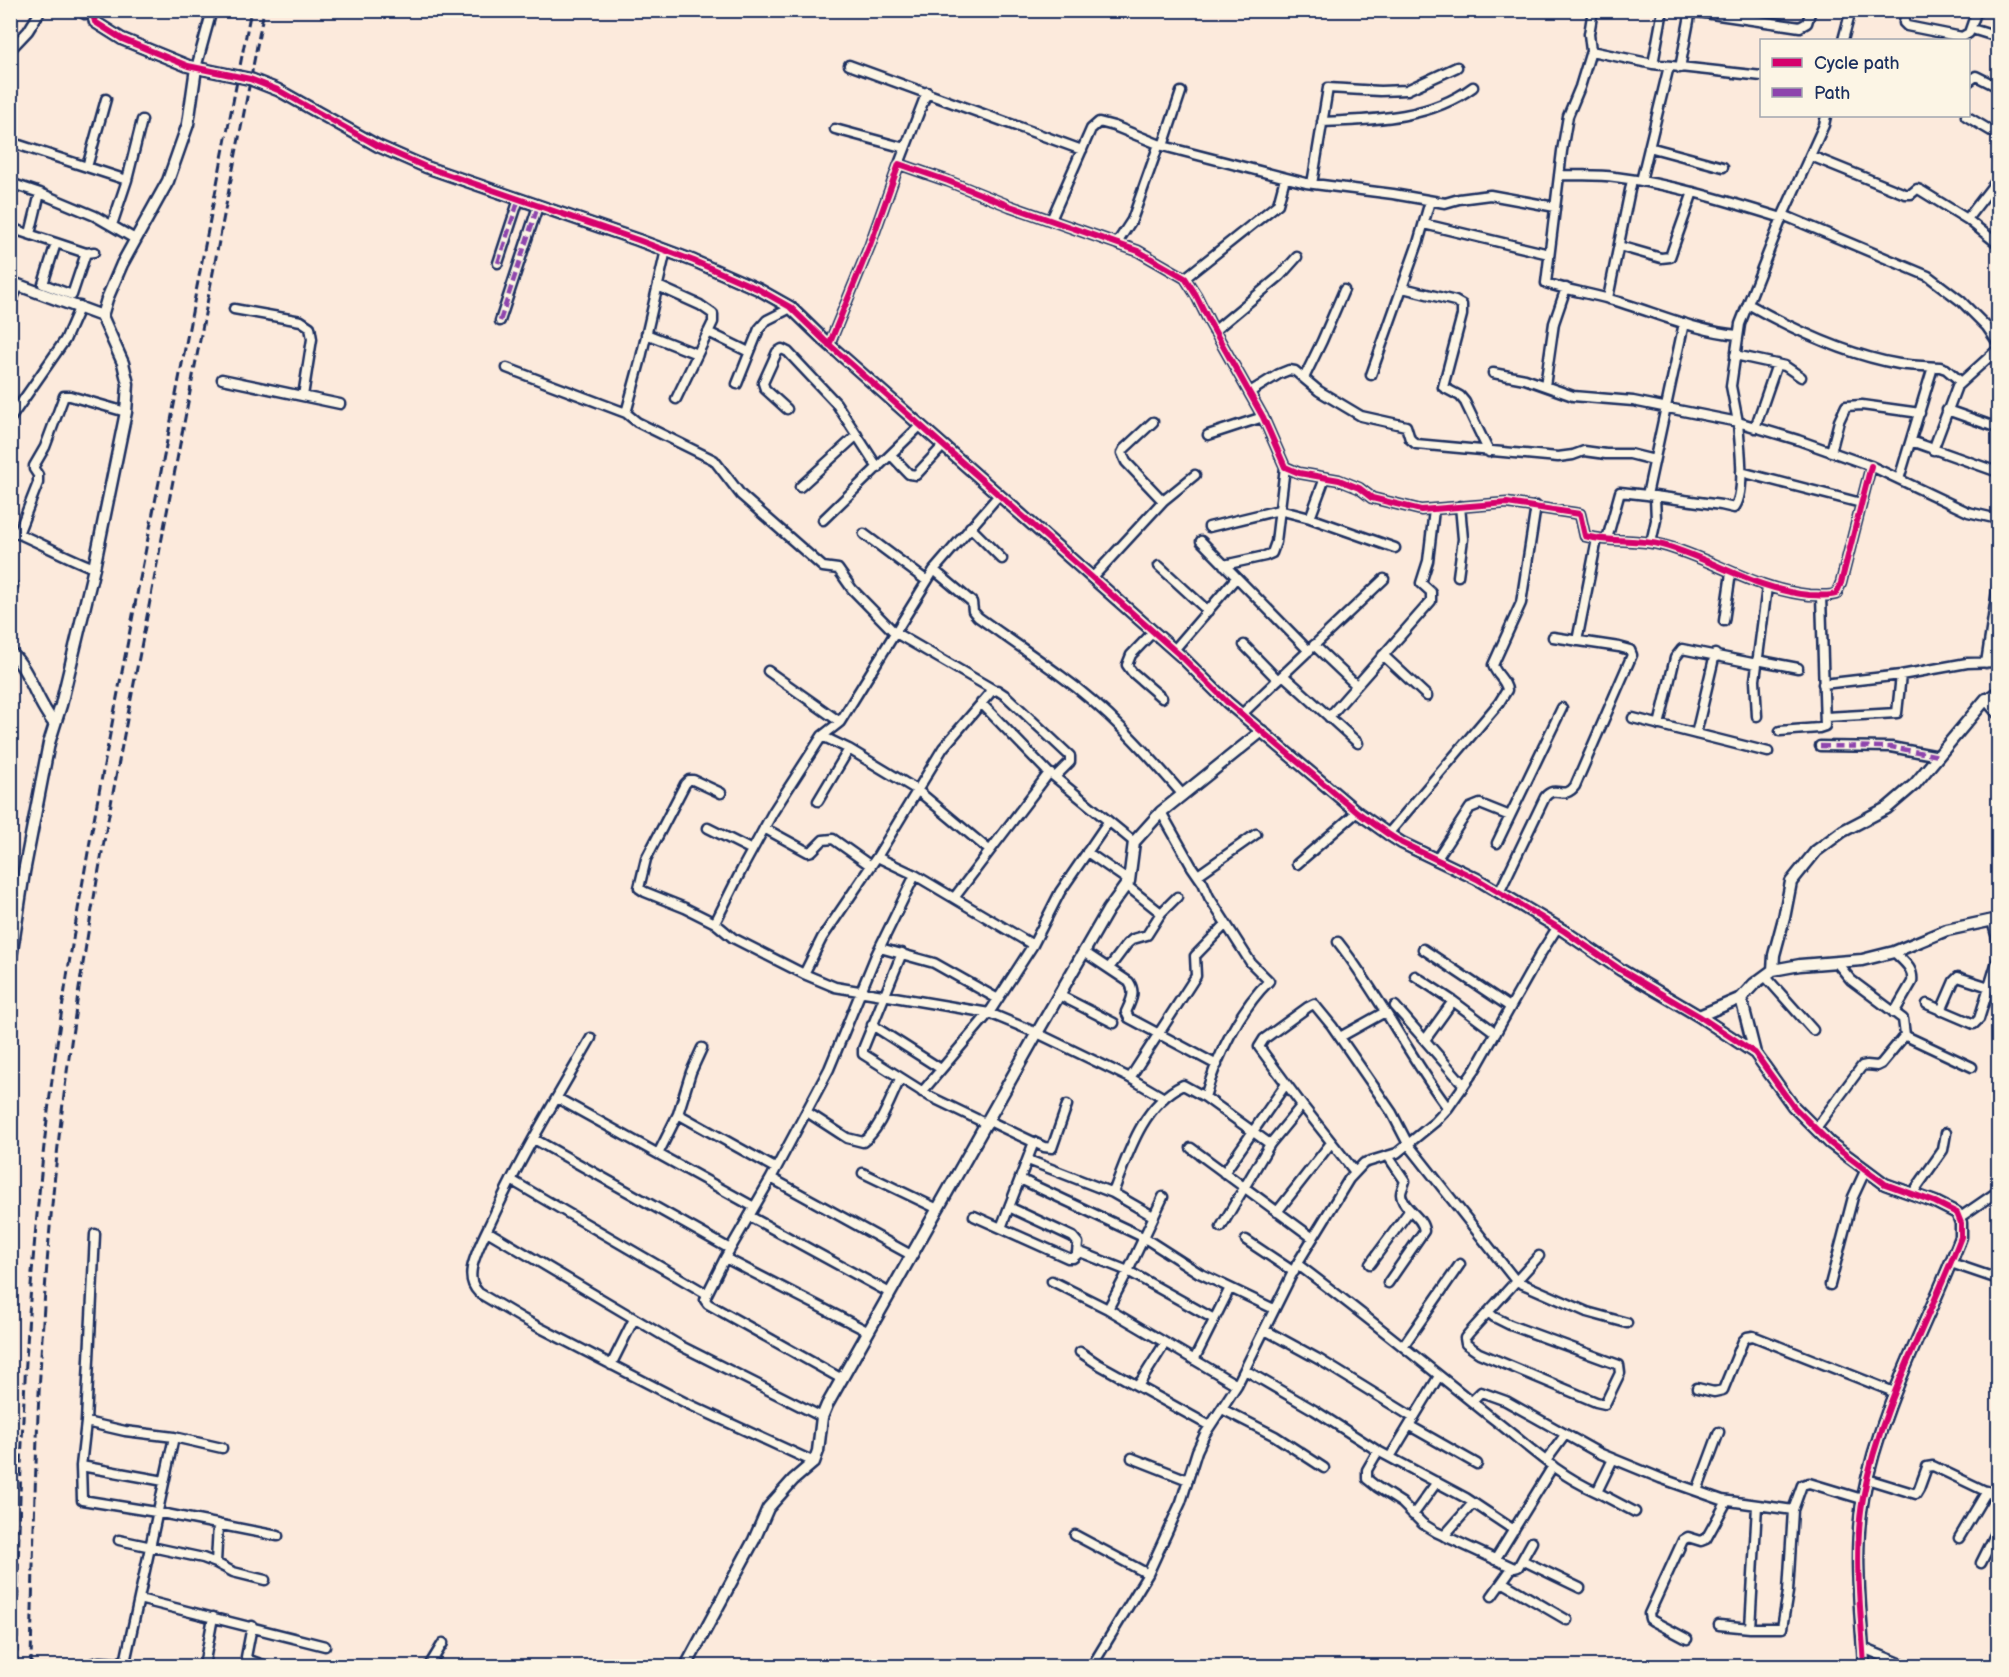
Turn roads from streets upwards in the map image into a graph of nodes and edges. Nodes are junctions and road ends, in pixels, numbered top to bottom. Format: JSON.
{"nodes":[{"id":1,"x":42,"y":10,"type":"edge"},
{"id":2,"x":212,"y":10,"type":"edge"},
{"id":3,"x":1593,"y":10,"type":"edge"},
{"id":4,"x":1664,"y":10,"type":"edge"},
{"id":5,"x":1811,"y":10,"type":"edge"},
{"id":6,"x":1851,"y":10,"type":"edge"},
{"id":7,"x":1906,"y":10,"type":"edge"},
{"id":8,"x":1977,"y":10,"type":"edge"},
{"id":9,"x":1691,"y":11,"type":"edge"},
{"id":10,"x":85,"y":12,"type":"edge"},
{"id":11,"x":1972,"y":29,"type":"junction"},
{"id":12,"x":1998,"y":37,"type":"edge"},
{"id":13,"x":1844,"y":39,"type":"edge"},
{"id":14,"x":10,"y":50,"type":"edge"},
{"id":15,"x":1591,"y":51,"type":"junction"},
{"id":16,"x":1653,"y":64,"type":"junction"},
{"id":17,"x":849,"y":65,"type":"dead end"},
{"id":18,"x":1669,"y":66,"type":"junction"},
{"id":19,"x":1457,"y":67,"type":"dead end"},
{"id":20,"x":196,"y":68,"type":"junction"},
{"id":21,"x":1680,"y":68,"type":"junction"},
{"id":22,"x":1760,"y":76,"type":"edge"},
{"id":23,"x":1970,"y":80,"type":"edge"},
{"id":24,"x":1473,"y":87,"type":"dead end"},
{"id":25,"x":1998,"y":87,"type":"edge"},
{"id":26,"x":927,"y":92,"type":"junction"},
{"id":27,"x":1181,"y":92,"type":"dead end"},
{"id":28,"x":106,"y":99,"type":"dead end"},
{"id":29,"x":1826,"y":117,"type":"edge"},
{"id":30,"x":1968,"y":117,"type":"edge"},
{"id":31,"x":142,"y":120,"type":"dead end"},
{"id":32,"x":1322,"y":122,"type":"junction"},
{"id":33,"x":835,"y":129,"type":"dead end"},
{"id":34,"x":1998,"y":135,"type":"edge"},
{"id":35,"x":10,"y":142,"type":"edge"},
{"id":36,"x":1161,"y":145,"type":"junction"},
{"id":37,"x":1649,"y":147,"type":"junction"},
{"id":38,"x":905,"y":148,"type":"junction"},
{"id":39,"x":1082,"y":150,"type":"junction"},
{"id":40,"x":1811,"y":156,"type":"junction"},
{"id":41,"x":898,"y":164,"type":"junction"},
{"id":42,"x":87,"y":167,"type":"junction"},
{"id":43,"x":1723,"y":167,"type":"dead end"},
{"id":44,"x":1559,"y":175,"type":"junction"},
{"id":45,"x":1286,"y":177,"type":"junction"},
{"id":46,"x":1998,"y":178,"type":"edge"},
{"id":47,"x":127,"y":180,"type":"junction"},
{"id":48,"x":1637,"y":181,"type":"junction"},
{"id":49,"x":10,"y":183,"type":"edge"},
{"id":50,"x":1312,"y":184,"type":"junction"},
{"id":51,"x":1693,"y":192,"type":"junction"},
{"id":52,"x":40,"y":193,"type":"junction"},
{"id":53,"x":519,"y":199,"type":"junction"},
{"id":54,"x":1430,"y":201,"type":"junction"},
{"id":55,"x":538,"y":206,"type":"junction"},
{"id":56,"x":1555,"y":207,"type":"junction"},
{"id":57,"x":1783,"y":217,"type":"junction"},
{"id":58,"x":1967,"y":219,"type":"junction"},
{"id":59,"x":1051,"y":220,"type":"junction"},
{"id":60,"x":1424,"y":224,"type":"junction"},
{"id":61,"x":112,"y":225,"type":"junction"},
{"id":62,"x":10,"y":228,"type":"edge"},
{"id":63,"x":30,"y":234,"type":"junction"},
{"id":64,"x":135,"y":239,"type":"junction"},
{"id":65,"x":56,"y":243,"type":"junction"},
{"id":66,"x":1117,"y":243,"type":"junction"},
{"id":67,"x":1998,"y":244,"type":"edge"},
{"id":68,"x":1618,"y":246,"type":"junction"},
{"id":69,"x":666,"y":250,"type":"junction"},
{"id":70,"x":1549,"y":254,"type":"junction"},
{"id":71,"x":1297,"y":258,"type":"dead end"},
{"id":72,"x":498,"y":263,"type":"dead end"},
{"id":73,"x":1185,"y":278,"type":"junction"},
{"id":74,"x":15,"y":284,"type":"edge"},
{"id":75,"x":658,"y":286,"type":"junction"},
{"id":76,"x":1403,"y":288,"type":"junction"},
{"id":77,"x":1566,"y":288,"type":"junction"},
{"id":78,"x":1344,"y":290,"type":"dead end"},
{"id":79,"x":1608,"y":298,"type":"junction"},
{"id":80,"x":10,"y":304,"type":"edge"},
{"id":81,"x":1749,"y":304,"type":"junction"},
{"id":82,"x":80,"y":306,"type":"junction"},
{"id":83,"x":791,"y":308,"type":"junction"},
{"id":84,"x":234,"y":309,"type":"dead end"},
{"id":85,"x":102,"y":316,"type":"junction"},
{"id":86,"x":500,"y":321,"type":"dead end"},
{"id":87,"x":1684,"y":323,"type":"junction"},
{"id":88,"x":1214,"y":331,"type":"junction"},
{"id":89,"x":708,"y":332,"type":"junction"},
{"id":90,"x":646,"y":334,"type":"junction"},
{"id":91,"x":1738,"y":335,"type":"junction"},
{"id":92,"x":1998,"y":343,"type":"edge"},
{"id":93,"x":829,"y":345,"type":"junction"},
{"id":94,"x":1998,"y":349,"type":"edge"},
{"id":95,"x":749,"y":352,"type":"junction"},
{"id":96,"x":697,"y":354,"type":"junction"},
{"id":97,"x":1735,"y":355,"type":"junction"},
{"id":98,"x":1777,"y":364,"type":"junction"},
{"id":99,"x":1933,"y":367,"type":"junction"},
{"id":100,"x":507,"y":368,"type":"dead end"},
{"id":101,"x":1492,"y":373,"type":"dead end"},
{"id":102,"x":1371,"y":375,"type":"dead end"},
{"id":103,"x":1801,"y":377,"type":"dead end"},
{"id":104,"x":1304,"y":378,"type":"junction"},
{"id":105,"x":222,"y":379,"type":"dead end"},
{"id":106,"x":1960,"y":381,"type":"junction"},
{"id":107,"x":737,"y":384,"type":"dead end"},
{"id":108,"x":1545,"y":386,"type":"junction"},
{"id":109,"x":1250,"y":392,"type":"junction"},
{"id":110,"x":303,"y":396,"type":"junction"},
{"id":111,"x":676,"y":399,"type":"dead end"},
{"id":112,"x":340,"y":404,"type":"dead end"},
{"id":113,"x":1665,"y":408,"type":"junction"},
{"id":114,"x":788,"y":409,"type":"dead end"},
{"id":115,"x":1947,"y":410,"type":"junction"},
{"id":116,"x":126,"y":412,"type":"junction"},
{"id":117,"x":626,"y":413,"type":"junction"},
{"id":118,"x":1920,"y":413,"type":"junction"},
{"id":119,"x":1263,"y":417,"type":"junction"},
{"id":120,"x":10,"y":419,"type":"edge"},
{"id":121,"x":1153,"y":422,"type":"dead end"},
{"id":122,"x":1738,"y":422,"type":"junction"},
{"id":123,"x":920,"y":426,"type":"junction"},
{"id":124,"x":1755,"y":428,"type":"junction"},
{"id":125,"x":1998,"y":428,"type":"edge"},
{"id":126,"x":857,"y":435,"type":"junction"},
{"id":127,"x":1208,"y":435,"type":"dead end"},
{"id":128,"x":1911,"y":441,"type":"junction"},
{"id":129,"x":943,"y":446,"type":"junction"},
{"id":130,"x":1933,"y":450,"type":"junction"},
{"id":131,"x":1489,"y":452,"type":"junction"},
{"id":132,"x":1831,"y":452,"type":"junction"},
{"id":133,"x":891,"y":455,"type":"junction"},
{"id":134,"x":1654,"y":460,"type":"junction"},
{"id":135,"x":1871,"y":466,"type":"junction"},
{"id":136,"x":1285,"y":467,"type":"junction"},
{"id":137,"x":878,"y":468,"type":"junction"},
{"id":138,"x":1741,"y":472,"type":"junction"},
{"id":139,"x":1998,"y":472,"type":"edge"},
{"id":140,"x":1195,"y":475,"type":"dead end"},
{"id":141,"x":1325,"y":477,"type":"junction"},
{"id":142,"x":1899,"y":479,"type":"junction"},
{"id":143,"x":800,"y":487,"type":"dead end"},
{"id":144,"x":999,"y":495,"type":"junction"},
{"id":145,"x":1651,"y":496,"type":"junction"},
{"id":146,"x":1163,"y":501,"type":"junction"},
{"id":147,"x":1861,"y":503,"type":"junction"},
{"id":148,"x":1460,"y":506,"type":"junction"},
{"id":149,"x":1536,"y":506,"type":"junction"},
{"id":150,"x":1279,"y":510,"type":"junction"},
{"id":151,"x":1434,"y":510,"type":"junction"},
{"id":152,"x":1310,"y":518,"type":"junction"},
{"id":153,"x":1998,"y":519,"type":"edge"},
{"id":154,"x":824,"y":520,"type":"dead end"},
{"id":155,"x":970,"y":527,"type":"junction"},
{"id":156,"x":1209,"y":527,"type":"dead end"},
{"id":157,"x":14,"y":532,"type":"edge"},
{"id":158,"x":864,"y":534,"type":"dead end"},
{"id":159,"x":1602,"y":539,"type":"junction"},
{"id":160,"x":1202,"y":541,"type":"dead end"},
{"id":161,"x":1651,"y":543,"type":"junction"},
{"id":162,"x":1395,"y":548,"type":"dead end"},
{"id":163,"x":1002,"y":559,"type":"dead end"},
{"id":164,"x":1224,"y":565,"type":"junction"},
{"id":165,"x":1159,"y":566,"type":"dead end"},
{"id":166,"x":94,"y":568,"type":"junction"},
{"id":167,"x":934,"y":570,"type":"junction"},
{"id":168,"x":1731,"y":573,"type":"junction"},
{"id":169,"x":1458,"y":576,"type":"dead end"},
{"id":170,"x":1092,"y":578,"type":"junction"},
{"id":171,"x":1236,"y":578,"type":"junction"},
{"id":172,"x":1384,"y":579,"type":"dead end"},
{"id":173,"x":927,"y":582,"type":"junction"},
{"id":174,"x":1998,"y":584,"type":"edge"},
{"id":175,"x":1767,"y":587,"type":"junction"},
{"id":176,"x":1821,"y":596,"type":"junction"},
{"id":177,"x":1208,"y":611,"type":"junction"},
{"id":178,"x":1724,"y":621,"type":"dead end"},
{"id":179,"x":894,"y":632,"type":"junction"},
{"id":180,"x":1154,"y":632,"type":"junction"},
{"id":181,"x":1553,"y":637,"type":"dead end"},
{"id":182,"x":1577,"y":641,"type":"junction"},
{"id":183,"x":1244,"y":645,"type":"dead end"},
{"id":184,"x":1312,"y":648,"type":"junction"},
{"id":185,"x":1174,"y":650,"type":"junction"},
{"id":186,"x":10,"y":652,"type":"edge"},
{"id":187,"x":1714,"y":654,"type":"junction"},
{"id":188,"x":1383,"y":655,"type":"junction"},
{"id":189,"x":1757,"y":662,"type":"junction"},
{"id":190,"x":1998,"y":662,"type":"edge"},
{"id":191,"x":1986,"y":663,"type":"junction"},
{"id":192,"x":1798,"y":668,"type":"dead end"},
{"id":193,"x":768,"y":672,"type":"dead end"},
{"id":194,"x":1901,"y":675,"type":"junction"},
{"id":195,"x":1281,"y":678,"type":"junction"},
{"id":196,"x":1823,"y":684,"type":"junction"},
{"id":197,"x":1356,"y":685,"type":"junction"},
{"id":198,"x":994,"y":690,"type":"junction"},
{"id":199,"x":1998,"y":691,"type":"edge"},
{"id":200,"x":1427,"y":696,"type":"dead end"},
{"id":201,"x":1162,"y":698,"type":"dead end"},
{"id":202,"x":1986,"y":699,"type":"junction"},
{"id":203,"x":981,"y":704,"type":"junction"},
{"id":204,"x":1562,"y":708,"type":"dead end"},
{"id":205,"x":1998,"y":713,"type":"edge"},
{"id":206,"x":1242,"y":714,"type":"junction"},
{"id":207,"x":1757,"y":716,"type":"dead end"},
{"id":208,"x":1329,"y":717,"type":"junction"},
{"id":209,"x":1826,"y":717,"type":"junction"},
{"id":210,"x":1633,"y":718,"type":"dead end"},
{"id":211,"x":840,"y":722,"type":"junction"},
{"id":212,"x":55,"y":724,"type":"junction"},
{"id":213,"x":1659,"y":725,"type":"junction"},
{"id":214,"x":1262,"y":731,"type":"junction"},
{"id":215,"x":1780,"y":731,"type":"dead end"},
{"id":216,"x":1696,"y":734,"type":"junction"},
{"id":217,"x":822,"y":736,"type":"junction"},
{"id":218,"x":1358,"y":743,"type":"dead end"},
{"id":219,"x":1820,"y":746,"type":"dead end"},
{"id":220,"x":849,"y":749,"type":"junction"},
{"id":221,"x":1768,"y":752,"type":"dead end"},
{"id":222,"x":1939,"y":756,"type":"junction"},
{"id":223,"x":1052,"y":775,"type":"junction"},
{"id":224,"x":917,"y":790,"type":"junction"},
{"id":225,"x":721,"y":793,"type":"dead end"},
{"id":226,"x":1183,"y":795,"type":"junction"},
{"id":227,"x":818,"y":801,"type":"dead end"},
{"id":228,"x":1161,"y":812,"type":"junction"},
{"id":229,"x":1357,"y":812,"type":"junction"},
{"id":230,"x":1510,"y":816,"type":"junction"},
{"id":231,"x":1108,"y":822,"type":"junction"},
{"id":232,"x":708,"y":828,"type":"dead end"},
{"id":233,"x":764,"y":828,"type":"junction"},
{"id":234,"x":1256,"y":834,"type":"dead end"},
{"id":235,"x":1388,"y":834,"type":"junction"},
{"id":236,"x":1134,"y":842,"type":"junction"},
{"id":237,"x":1497,"y":843,"type":"dead end"},
{"id":238,"x":752,"y":850,"type":"junction"},
{"id":239,"x":989,"y":850,"type":"junction"},
{"id":240,"x":1087,"y":852,"type":"junction"},
{"id":241,"x":877,"y":857,"type":"junction"},
{"id":242,"x":1436,"y":860,"type":"junction"},
{"id":243,"x":1298,"y":864,"type":"dead end"},
{"id":244,"x":871,"y":866,"type":"junction"},
{"id":245,"x":1197,"y":874,"type":"junction"},
{"id":246,"x":915,"y":875,"type":"junction"},
{"id":247,"x":1127,"y":883,"type":"junction"},
{"id":248,"x":1499,"y":893,"type":"junction"},
{"id":249,"x":1177,"y":897,"type":"dead end"},
{"id":250,"x":954,"y":898,"type":"junction"},
{"id":251,"x":1161,"y":913,"type":"junction"},
{"id":252,"x":1995,"y":920,"type":"edge"},
{"id":253,"x":715,"y":923,"type":"junction"},
{"id":254,"x":1226,"y":924,"type":"junction"},
{"id":255,"x":1557,"y":928,"type":"junction"},
{"id":256,"x":1338,"y":942,"type":"dead end"},
{"id":257,"x":1998,"y":942,"type":"edge"},
{"id":258,"x":1033,"y":945,"type":"junction"},
{"id":259,"x":880,"y":948,"type":"junction"},
{"id":260,"x":1424,"y":949,"type":"dead end"},
{"id":261,"x":1084,"y":952,"type":"junction"},
{"id":262,"x":1894,"y":952,"type":"junction"},
{"id":263,"x":903,"y":953,"type":"junction"},
{"id":264,"x":1998,"y":958,"type":"edge"},
{"id":265,"x":1838,"y":963,"type":"junction"},
{"id":266,"x":10,"y":964,"type":"edge"},
{"id":267,"x":1109,"y":969,"type":"junction"},
{"id":268,"x":1769,"y":973,"type":"junction"},
{"id":269,"x":804,"y":974,"type":"junction"},
{"id":270,"x":1996,"y":974,"type":"edge"},
{"id":271,"x":1415,"y":976,"type":"dead end"},
{"id":272,"x":1989,"y":987,"type":"junction"},
{"id":273,"x":861,"y":992,"type":"junction"},
{"id":274,"x":1059,"y":995,"type":"junction"},
{"id":275,"x":886,"y":996,"type":"junction"},
{"id":276,"x":1742,"y":998,"type":"junction"},
{"id":277,"x":998,"y":999,"type":"junction"},
{"id":278,"x":1453,"y":1001,"type":"junction"},
{"id":279,"x":1927,"y":1004,"type":"dead end"},
{"id":280,"x":1395,"y":1006,"type":"dead end"},
{"id":281,"x":1510,"y":1007,"type":"junction"},
{"id":282,"x":1941,"y":1011,"type":"junction"},
{"id":283,"x":1385,"y":1012,"type":"junction"},
{"id":284,"x":989,"y":1013,"type":"junction"},
{"id":285,"x":1894,"y":1013,"type":"junction"},
{"id":286,"x":1700,"y":1016,"type":"junction"},
{"id":287,"x":1114,"y":1023,"type":"dead end"},
{"id":288,"x":872,"y":1025,"type":"junction"},
{"id":289,"x":1813,"y":1030,"type":"dead end"},
{"id":290,"x":1037,"y":1033,"type":"junction"},
{"id":291,"x":1159,"y":1033,"type":"junction"},
{"id":292,"x":1496,"y":1033,"type":"junction"},
{"id":293,"x":1905,"y":1035,"type":"junction"},
{"id":294,"x":1340,"y":1037,"type":"junction"},
{"id":295,"x":591,"y":1038,"type":"dead end"},
{"id":296,"x":1425,"y":1040,"type":"junction"},
{"id":297,"x":702,"y":1048,"type":"dead end"},
{"id":298,"x":1755,"y":1053,"type":"junction"},
{"id":299,"x":1217,"y":1065,"type":"junction"},
{"id":300,"x":1972,"y":1067,"type":"dead end"},
{"id":301,"x":941,"y":1069,"type":"junction"},
{"id":302,"x":1130,"y":1078,"type":"junction"},
{"id":303,"x":900,"y":1079,"type":"junction"},
{"id":304,"x":1286,"y":1084,"type":"junction"},
{"id":305,"x":1464,"y":1085,"type":"junction"},
{"id":306,"x":922,"y":1092,"type":"junction"},
{"id":307,"x":1205,"y":1097,"type":"junction"},
{"id":308,"x":557,"y":1098,"type":"junction"},
{"id":309,"x":1164,"y":1098,"type":"junction"},
{"id":310,"x":1068,"y":1105,"type":"dead end"},
{"id":311,"x":1302,"y":1105,"type":"junction"},
{"id":312,"x":1448,"y":1108,"type":"junction"},
{"id":313,"x":807,"y":1112,"type":"junction"},
{"id":314,"x":678,"y":1114,"type":"junction"},
{"id":315,"x":988,"y":1122,"type":"junction"},
{"id":316,"x":1815,"y":1128,"type":"junction"},
{"id":317,"x":1253,"y":1131,"type":"junction"},
{"id":318,"x":1946,"y":1133,"type":"dead end"},
{"id":319,"x":534,"y":1139,"type":"junction"},
{"id":320,"x":1034,"y":1142,"type":"junction"},
{"id":321,"x":1331,"y":1143,"type":"junction"},
{"id":322,"x":1270,"y":1144,"type":"junction"},
{"id":323,"x":1408,"y":1144,"type":"junction"},
{"id":324,"x":1191,"y":1149,"type":"dead end"},
{"id":325,"x":658,"y":1154,"type":"junction"},
{"id":326,"x":1388,"y":1156,"type":"junction"},
{"id":327,"x":1028,"y":1160,"type":"junction"},
{"id":328,"x":775,"y":1168,"type":"junction"},
{"id":329,"x":1866,"y":1169,"type":"junction"},
{"id":330,"x":1355,"y":1172,"type":"junction"},
{"id":331,"x":863,"y":1173,"type":"dead end"},
{"id":332,"x":1224,"y":1173,"type":"junction"},
{"id":333,"x":771,"y":1178,"type":"junction"},
{"id":334,"x":1020,"y":1179,"type":"junction"},
{"id":335,"x":511,"y":1180,"type":"junction"},
{"id":336,"x":1244,"y":1187,"type":"junction"},
{"id":337,"x":1997,"y":1192,"type":"edge"},
{"id":338,"x":1113,"y":1193,"type":"junction"},
{"id":339,"x":1912,"y":1194,"type":"junction"},
{"id":340,"x":1163,"y":1197,"type":"dead end"},
{"id":341,"x":754,"y":1207,"type":"junction"},
{"id":342,"x":1009,"y":1207,"type":"junction"},
{"id":343,"x":938,"y":1209,"type":"junction"},
{"id":344,"x":1410,"y":1210,"type":"junction"},
{"id":345,"x":1277,"y":1212,"type":"junction"},
{"id":346,"x":749,"y":1216,"type":"junction"},
{"id":347,"x":974,"y":1216,"type":"dead end"},
{"id":348,"x":1154,"y":1216,"type":"junction"},
{"id":349,"x":1959,"y":1218,"type":"junction"},
{"id":350,"x":1221,"y":1227,"type":"dead end"},
{"id":351,"x":1001,"y":1228,"type":"junction"},
{"id":352,"x":487,"y":1231,"type":"junction"},
{"id":353,"x":95,"y":1233,"type":"dead end"},
{"id":354,"x":1143,"y":1237,"type":"junction"},
{"id":355,"x":1313,"y":1238,"type":"junction"},
{"id":356,"x":1245,"y":1240,"type":"dead end"},
{"id":357,"x":730,"y":1249,"type":"junction"},
{"id":358,"x":1077,"y":1253,"type":"junction"},
{"id":359,"x":911,"y":1255,"type":"junction"},
{"id":360,"x":1539,"y":1256,"type":"dead end"},
{"id":361,"x":725,"y":1258,"type":"junction"},
{"id":362,"x":1951,"y":1263,"type":"junction"},
{"id":363,"x":1370,"y":1264,"type":"dead end"},
{"id":364,"x":1460,"y":1264,"type":"dead end"},
{"id":365,"x":1295,"y":1268,"type":"junction"},
{"id":366,"x":1128,"y":1271,"type":"junction"},
{"id":367,"x":1998,"y":1279,"type":"edge"},
{"id":368,"x":1052,"y":1281,"type":"dead end"},
{"id":369,"x":1516,"y":1281,"type":"junction"},
{"id":370,"x":1388,"y":1283,"type":"dead end"},
{"id":371,"x":1830,"y":1285,"type":"dead end"},
{"id":372,"x":1230,"y":1288,"type":"junction"},
{"id":373,"x":890,"y":1293,"type":"junction"},
{"id":374,"x":707,"y":1294,"type":"junction"},
{"id":375,"x":1108,"y":1309,"type":"junction"},
{"id":376,"x":1274,"y":1309,"type":"junction"},
{"id":377,"x":1488,"y":1312,"type":"junction"},
{"id":378,"x":634,"y":1319,"type":"junction"},
{"id":379,"x":1214,"y":1319,"type":"junction"},
{"id":380,"x":1627,"y":1323,"type":"dead end"},
{"id":381,"x":1265,"y":1330,"type":"junction"},
{"id":382,"x":869,"y":1332,"type":"junction"},
{"id":383,"x":1165,"y":1343,"type":"junction"},
{"id":384,"x":1404,"y":1345,"type":"junction"},
{"id":385,"x":1080,"y":1352,"type":"dead end"},
{"id":386,"x":1194,"y":1360,"type":"junction"},
{"id":387,"x":611,"y":1365,"type":"junction"},
{"id":388,"x":1245,"y":1370,"type":"junction"},
{"id":389,"x":1439,"y":1376,"type":"junction"},
{"id":390,"x":842,"y":1379,"type":"junction"},
{"id":391,"x":1237,"y":1385,"type":"junction"},
{"id":392,"x":1138,"y":1386,"type":"junction"},
{"id":393,"x":1697,"y":1388,"type":"dead end"},
{"id":394,"x":1894,"y":1392,"type":"junction"},
{"id":395,"x":1472,"y":1401,"type":"junction"},
{"id":396,"x":1222,"y":1409,"type":"junction"},
{"id":397,"x":822,"y":1417,"type":"junction"},
{"id":398,"x":86,"y":1422,"type":"junction"},
{"id":399,"x":1412,"y":1422,"type":"junction"},
{"id":400,"x":1210,"y":1426,"type":"junction"},
{"id":401,"x":1719,"y":1432,"type":"dead end"},
{"id":402,"x":1565,"y":1435,"type":"junction"},
{"id":403,"x":174,"y":1437,"type":"junction"},
{"id":404,"x":222,"y":1448,"type":"dead end"},
{"id":405,"x":1378,"y":1451,"type":"junction"},
{"id":406,"x":1132,"y":1458,"type":"dead end"},
{"id":407,"x":1390,"y":1458,"type":"junction"},
{"id":408,"x":1613,"y":1459,"type":"junction"},
{"id":409,"x":814,"y":1462,"type":"junction"},
{"id":410,"x":1477,"y":1464,"type":"dead end"},
{"id":411,"x":1549,"y":1464,"type":"junction"},
{"id":412,"x":81,"y":1466,"type":"junction"},
{"id":413,"x":1324,"y":1468,"type":"dead end"},
{"id":414,"x":1867,"y":1479,"type":"junction"},
{"id":415,"x":1188,"y":1480,"type":"junction"},
{"id":416,"x":164,"y":1481,"type":"junction"},
{"id":417,"x":1437,"y":1482,"type":"junction"},
{"id":418,"x":1697,"y":1491,"type":"junction"},
{"id":419,"x":1987,"y":1491,"type":"junction"},
{"id":420,"x":1597,"y":1492,"type":"junction"},
{"id":421,"x":1998,"y":1497,"type":"edge"},
{"id":422,"x":1862,"y":1499,"type":"junction"},
{"id":423,"x":1727,"y":1501,"type":"junction"},
{"id":424,"x":1473,"y":1503,"type":"junction"},
{"id":425,"x":1757,"y":1506,"type":"junction"},
{"id":426,"x":1793,"y":1510,"type":"junction"},
{"id":427,"x":156,"y":1512,"type":"junction"},
{"id":428,"x":1635,"y":1512,"type":"dead end"},
{"id":429,"x":1413,"y":1515,"type":"junction"},
{"id":430,"x":218,"y":1524,"type":"junction"},
{"id":431,"x":1998,"y":1529,"type":"edge"},
{"id":432,"x":1514,"y":1530,"type":"junction"},
{"id":433,"x":1075,"y":1535,"type":"dead end"},
{"id":434,"x":278,"y":1536,"type":"dead end"},
{"id":435,"x":1444,"y":1536,"type":"junction"},
{"id":436,"x":1959,"y":1538,"type":"dead end"},
{"id":437,"x":119,"y":1540,"type":"dead end"},
{"id":438,"x":1532,"y":1542,"type":"dead end"},
{"id":439,"x":150,"y":1546,"type":"junction"},
{"id":440,"x":1496,"y":1560,"type":"junction"},
{"id":441,"x":1522,"y":1560,"type":"junction"},
{"id":442,"x":216,"y":1563,"type":"junction"},
{"id":443,"x":1981,"y":1563,"type":"dead end"},
{"id":444,"x":1512,"y":1568,"type":"junction"},
{"id":445,"x":1148,"y":1574,"type":"junction"},
{"id":446,"x":265,"y":1580,"type":"dead end"},
{"id":447,"x":1502,"y":1582,"type":"junction"},
{"id":448,"x":1580,"y":1588,"type":"dead end"},
{"id":449,"x":1492,"y":1596,"type":"dead end"},
{"id":450,"x":139,"y":1599,"type":"junction"},
{"id":451,"x":213,"y":1617,"type":"junction"},
{"id":452,"x":1567,"y":1620,"type":"dead end"},
{"id":453,"x":1719,"y":1625,"type":"dead end"},
{"id":454,"x":252,"y":1626,"type":"junction"},
{"id":455,"x":1749,"y":1628,"type":"junction"},
{"id":456,"x":1687,"y":1639,"type":"dead end"},
{"id":457,"x":443,"y":1643,"type":"dead end"},
{"id":458,"x":325,"y":1646,"type":"dead end"},
{"id":459,"x":1863,"y":1648,"type":"junction"},
{"id":460,"x":89,"y":1666,"type":"edge"},
{"id":461,"x":204,"y":1666,"type":"edge"},
{"id":462,"x":266,"y":1666,"type":"edge"},
{"id":463,"x":429,"y":1666,"type":"edge"},
{"id":464,"x":686,"y":1666,"type":"edge"},
{"id":465,"x":1092,"y":1666,"type":"edge"},
{"id":466,"x":1864,"y":1666,"type":"edge"},
{"id":467,"x":1907,"y":1666,"type":"edge"}],
"edges":[{"from":1,"to":14,"type":"street"},
{"from":2,"to":20,"type":"street"},
{"from":3,"to":15,"type":"street"},
{"from":4,"to":16,"type":"street"},
{"from":5,"to":9,"type":"street"},
{"from":6,"to":13,"type":"street"},
{"from":7,"to":11,"type":"street"},
{"from":8,"to":11,"type":"street"},
{"from":9,"to":21,"type":"street"},
{"from":10,"to":20,"type":"street"},
{"from":11,"to":12,"type":"street"},
{"from":15,"to":16,"type":"street"},
{"from":15,"to":44,"type":"street"},
{"from":16,"to":18,"type":"street"},
{"from":17,"to":26,"type":"street"},
{"from":18,"to":21,"type":"street"},
{"from":18,"to":37,"type":"street"},
{"from":19,"to":32,"type":"street"},
{"from":20,"to":53,"type":"street"},
{"from":20,"to":64,"type":"street"},
{"from":21,"to":22,"type":"street"},
{"from":23,"to":25,"type":"street"},
{"from":24,"to":32,"type":"street"},
{"from":26,"to":38,"type":"street"},
{"from":26,"to":39,"type":"street"},
{"from":27,"to":36,"type":"street"},
{"from":28,"to":42,"type":"street"},
{"from":29,"to":40,"type":"street"},
{"from":30,"to":34,"type":"street"},
{"from":31,"to":47,"type":"street"},
{"from":32,"to":50,"type":"street"},
{"from":33,"to":38,"type":"street"},
{"from":35,"to":42,"type":"street"},
{"from":36,"to":39,"type":"street"},
{"from":36,"to":45,"type":"street"},
{"from":36,"to":66,"type":"street"},
{"from":37,"to":43,"type":"street"},
{"from":37,"to":48,"type":"street"},
{"from":38,"to":41,"type":"street"},
{"from":39,"to":59,"type":"street"},
{"from":40,"to":57,"type":"street"},
{"from":40,"to":58,"type":"street"},
{"from":41,"to":59,"type":"street"},
{"from":41,"to":93,"type":"street"},
{"from":42,"to":47,"type":"street"},
{"from":44,"to":48,"type":"street"},
{"from":44,"to":56,"type":"street"},
{"from":45,"to":50,"type":"street"},
{"from":45,"to":73,"type":"street"},
{"from":46,"to":58,"type":"street"},
{"from":47,"to":61,"type":"street"},
{"from":48,"to":51,"type":"street"},
{"from":48,"to":68,"type":"street"},
{"from":49,"to":52,"type":"street"},
{"from":50,"to":54,"type":"street"},
{"from":51,"to":57,"type":"street"},
{"from":51,"to":68,"type":"street"},
{"from":52,"to":61,"type":"street"},
{"from":52,"to":63,"type":"street"},
{"from":53,"to":55,"type":"street"},
{"from":53,"to":72,"type":"street"},
{"from":54,"to":56,"type":"street"},
{"from":54,"to":60,"type":"street"},
{"from":55,"to":69,"type":"street"},
{"from":55,"to":86,"type":"street"},
{"from":56,"to":70,"type":"street"},
{"from":57,"to":81,"type":"street"},
{"from":57,"to":92,"type":"street"},
{"from":58,"to":67,"type":"street"},
{"from":59,"to":66,"type":"street"},
{"from":60,"to":70,"type":"street"},
{"from":60,"to":76,"type":"street"},
{"from":61,"to":64,"type":"street"},
{"from":62,"to":63,"type":"street"},
{"from":63,"to":65,"type":"street"},
{"from":64,"to":85,"type":"street"},
{"from":65,"to":65,"type":"street"},
{"from":66,"to":73,"type":"street"},
{"from":68,"to":79,"type":"street"},
{"from":69,"to":75,"type":"street"},
{"from":69,"to":83,"type":"street"},
{"from":70,"to":77,"type":"street"},
{"from":71,"to":88,"type":"street"},
{"from":73,"to":88,"type":"street"},
{"from":74,"to":80,"type":"street"},
{"from":74,"to":82,"type":"street"},
{"from":75,"to":89,"type":"street"},
{"from":75,"to":90,"type":"street"},
{"from":76,"to":102,"type":"street"},
{"from":76,"to":131,"type":"street"},
{"from":77,"to":79,"type":"street"},
{"from":77,"to":108,"type":"street"},
{"from":78,"to":104,"type":"street"},
{"from":79,"to":87,"type":"street"},
{"from":81,"to":91,"type":"street"},
{"from":81,"to":99,"type":"street"},
{"from":82,"to":85,"type":"street"},
{"from":82,"to":120,"type":"street"},
{"from":83,"to":93,"type":"street"},
{"from":83,"to":95,"type":"street"},
{"from":84,"to":110,"type":"street"},
{"from":85,"to":116,"type":"street"},
{"from":87,"to":91,"type":"street"},
{"from":87,"to":113,"type":"street"},
{"from":88,"to":109,"type":"street"},
{"from":89,"to":95,"type":"street"},
{"from":89,"to":96,"type":"street"},
{"from":90,"to":96,"type":"street"},
{"from":90,"to":117,"type":"street"},
{"from":91,"to":97,"type":"street"},
{"from":93,"to":123,"type":"street"},
{"from":94,"to":106,"type":"street"},
{"from":95,"to":107,"type":"street"},
{"from":96,"to":111,"type":"street"},
{"from":97,"to":98,"type":"street"},
{"from":97,"to":122,"type":"street"},
{"from":98,"to":103,"type":"street"},
{"from":98,"to":124,"type":"street"},
{"from":99,"to":106,"type":"street"},
{"from":99,"to":118,"type":"street"},
{"from":100,"to":117,"type":"street"},
{"from":101,"to":108,"type":"street"},
{"from":104,"to":109,"type":"street"},
{"from":104,"to":131,"type":"street"},
{"from":105,"to":110,"type":"street"},
{"from":106,"to":115,"type":"street"},
{"from":108,"to":113,"type":"street"},
{"from":109,"to":119,"type":"street"},
{"from":110,"to":112,"type":"street"},
{"from":113,"to":122,"type":"street"},
{"from":113,"to":134,"type":"street"},
{"from":114,"to":126,"type":"street"},
{"from":115,"to":125,"type":"street"},
{"from":115,"to":130,"type":"street"},
{"from":116,"to":157,"type":"street"},
{"from":116,"to":166,"type":"street"},
{"from":117,"to":179,"type":"street"},
{"from":118,"to":128,"type":"street"},
{"from":118,"to":132,"type":"street"},
{"from":119,"to":127,"type":"street"},
{"from":119,"to":136,"type":"street"},
{"from":121,"to":146,"type":"street"},
{"from":122,"to":124,"type":"street"},
{"from":122,"to":138,"type":"street"},
{"from":123,"to":129,"type":"street"},
{"from":123,"to":133,"type":"street"},
{"from":124,"to":132,"type":"street"},
{"from":126,"to":137,"type":"street"},
{"from":126,"to":143,"type":"street"},
{"from":128,"to":130,"type":"street"},
{"from":128,"to":142,"type":"street"},
{"from":129,"to":133,"type":"street"},
{"from":129,"to":144,"type":"street"},
{"from":130,"to":139,"type":"street"},
{"from":131,"to":134,"type":"street"},
{"from":132,"to":135,"type":"street"},
{"from":133,"to":137,"type":"street"},
{"from":134,"to":145,"type":"street"},
{"from":135,"to":142,"type":"street"},
{"from":135,"to":147,"type":"street"},
{"from":136,"to":141,"type":"street"},
{"from":136,"to":150,"type":"street"},
{"from":137,"to":154,"type":"street"},
{"from":138,"to":145,"type":"street"},
{"from":138,"to":147,"type":"street"},
{"from":140,"to":146,"type":"street"},
{"from":141,"to":151,"type":"street"},
{"from":141,"to":152,"type":"street"},
{"from":142,"to":153,"type":"street"},
{"from":144,"to":155,"type":"street"},
{"from":144,"to":170,"type":"street"},
{"from":145,"to":159,"type":"street"},
{"from":145,"to":161,"type":"street"},
{"from":146,"to":170,"type":"street"},
{"from":147,"to":176,"type":"street"},
{"from":148,"to":149,"type":"street"},
{"from":148,"to":151,"type":"street"},
{"from":148,"to":169,"type":"street"},
{"from":149,"to":159,"type":"street"},
{"from":149,"to":235,"type":"street"},
{"from":150,"to":152,"type":"street"},
{"from":150,"to":156,"type":"street"},
{"from":150,"to":164,"type":"street"},
{"from":151,"to":188,"type":"street"},
{"from":152,"to":162,"type":"street"},
{"from":155,"to":163,"type":"street"},
{"from":155,"to":167,"type":"street"},
{"from":157,"to":166,"type":"street"},
{"from":158,"to":173,"type":"street"},
{"from":159,"to":161,"type":"street"},
{"from":159,"to":182,"type":"street"},
{"from":160,"to":164,"type":"street"},
{"from":161,"to":168,"type":"street"},
{"from":164,"to":171,"type":"street"},
{"from":165,"to":177,"type":"street"},
{"from":166,"to":212,"type":"street"},
{"from":167,"to":173,"type":"street"},
{"from":167,"to":226,"type":"street"},
{"from":168,"to":175,"type":"street"},
{"from":168,"to":178,"type":"street"},
{"from":170,"to":180,"type":"street"},
{"from":171,"to":177,"type":"street"},
{"from":171,"to":184,"type":"street"},
{"from":172,"to":184,"type":"street"},
{"from":173,"to":179,"type":"street"},
{"from":174,"to":191,"type":"street"},
{"from":175,"to":176,"type":"street"},
{"from":175,"to":189,"type":"street"},
{"from":176,"to":196,"type":"street"},
{"from":177,"to":185,"type":"street"},
{"from":179,"to":198,"type":"street"},
{"from":179,"to":211,"type":"street"},
{"from":180,"to":185,"type":"street"},
{"from":180,"to":201,"type":"street"},
{"from":181,"to":182,"type":"street"},
{"from":182,"to":248,"type":"street"},
{"from":183,"to":195,"type":"street"},
{"from":184,"to":195,"type":"street"},
{"from":184,"to":197,"type":"street"},
{"from":185,"to":206,"type":"street"},
{"from":186,"to":212,"type":"street"},
{"from":187,"to":189,"type":"street"},
{"from":187,"to":213,"type":"street"},
{"from":187,"to":216,"type":"street"},
{"from":188,"to":197,"type":"street"},
{"from":188,"to":200,"type":"street"},
{"from":189,"to":192,"type":"street"},
{"from":189,"to":207,"type":"street"},
{"from":190,"to":191,"type":"street"},
{"from":191,"to":194,"type":"street"},
{"from":193,"to":211,"type":"street"},
{"from":194,"to":196,"type":"street"},
{"from":194,"to":209,"type":"street"},
{"from":195,"to":206,"type":"street"},
{"from":195,"to":208,"type":"street"},
{"from":196,"to":209,"type":"street"},
{"from":197,"to":208,"type":"street"},
{"from":198,"to":203,"type":"street"},
{"from":198,"to":223,"type":"street"},
{"from":199,"to":202,"type":"street"},
{"from":202,"to":205,"type":"street"},
{"from":202,"to":222,"type":"street"},
{"from":203,"to":223,"type":"street"},
{"from":203,"to":224,"type":"street"},
{"from":204,"to":230,"type":"street"},
{"from":206,"to":214,"type":"street"},
{"from":208,"to":218,"type":"street"},
{"from":209,"to":215,"type":"street"},
{"from":210,"to":213,"type":"street"},
{"from":211,"to":217,"type":"street"},
{"from":212,"to":266,"type":"street"},
{"from":213,"to":216,"type":"street"},
{"from":214,"to":226,"type":"street"},
{"from":214,"to":229,"type":"street"},
{"from":216,"to":221,"type":"street"},
{"from":217,"to":220,"type":"street"},
{"from":217,"to":233,"type":"street"},
{"from":219,"to":222,"type":"street"},
{"from":220,"to":224,"type":"street"},
{"from":220,"to":227,"type":"street"},
{"from":222,"to":268,"type":"street"},
{"from":223,"to":231,"type":"street"},
{"from":223,"to":239,"type":"street"},
{"from":224,"to":239,"type":"street"},
{"from":224,"to":241,"type":"street"},
{"from":225,"to":253,"type":"street"},
{"from":226,"to":228,"type":"street"},
{"from":228,"to":236,"type":"street"},
{"from":228,"to":245,"type":"street"},
{"from":229,"to":235,"type":"street"},
{"from":229,"to":243,"type":"street"},
{"from":230,"to":237,"type":"street"},
{"from":230,"to":242,"type":"street"},
{"from":231,"to":236,"type":"street"},
{"from":231,"to":240,"type":"street"},
{"from":232,"to":238,"type":"street"},
{"from":233,"to":238,"type":"street"},
{"from":233,"to":244,"type":"street"},
{"from":234,"to":245,"type":"street"},
{"from":235,"to":242,"type":"street"},
{"from":236,"to":247,"type":"street"},
{"from":238,"to":253,"type":"street"},
{"from":239,"to":250,"type":"street"},
{"from":240,"to":247,"type":"street"},
{"from":240,"to":258,"type":"street"},
{"from":241,"to":244,"type":"street"},
{"from":241,"to":246,"type":"street"},
{"from":242,"to":248,"type":"street"},
{"from":244,"to":269,"type":"street"},
{"from":245,"to":254,"type":"street"},
{"from":246,"to":250,"type":"street"},
{"from":246,"to":259,"type":"street"},
{"from":247,"to":251,"type":"street"},
{"from":247,"to":261,"type":"street"},
{"from":248,"to":255,"type":"street"},
{"from":249,"to":251,"type":"street"},
{"from":250,"to":258,"type":"street"},
{"from":251,"to":267,"type":"street"},
{"from":252,"to":257,"type":"street"},
{"from":252,"to":262,"type":"street"},
{"from":253,"to":269,"type":"street"},
{"from":254,"to":291,"type":"street"},
{"from":254,"to":299,"type":"street"},
{"from":255,"to":281,"type":"street"},
{"from":255,"to":286,"type":"street"},
{"from":256,"to":283,"type":"street"},
{"from":258,"to":277,"type":"street"},
{"from":259,"to":263,"type":"street"},
{"from":259,"to":273,"type":"street"},
{"from":260,"to":281,"type":"street"},
{"from":261,"to":267,"type":"street"},
{"from":261,"to":274,"type":"street"},
{"from":262,"to":265,"type":"street"},
{"from":262,"to":285,"type":"street"},
{"from":263,"to":275,"type":"street"},
{"from":263,"to":277,"type":"street"},
{"from":264,"to":270,"type":"street"},
{"from":265,"to":268,"type":"street"},
{"from":265,"to":285,"type":"street"},
{"from":267,"to":291,"type":"street"},
{"from":268,"to":276,"type":"street"},
{"from":268,"to":289,"type":"street"},
{"from":269,"to":273,"type":"street"},
{"from":270,"to":272,"type":"street"},
{"from":271,"to":278,"type":"street"},
{"from":272,"to":282,"type":"street"},
{"from":272,"to":282,"type":"street"},
{"from":273,"to":275,"type":"street"},
{"from":273,"to":313,"type":"street"},
{"from":274,"to":287,"type":"street"},
{"from":274,"to":290,"type":"street"},
{"from":275,"to":284,"type":"street"},
{"from":275,"to":288,"type":"street"},
{"from":276,"to":286,"type":"street"},
{"from":276,"to":298,"type":"street"},
{"from":277,"to":284,"type":"street"},
{"from":278,"to":292,"type":"street"},
{"from":278,"to":296,"type":"street"},
{"from":279,"to":282,"type":"street"},
{"from":280,"to":296,"type":"street"},
{"from":281,"to":292,"type":"street"},
{"from":283,"to":294,"type":"street"},
{"from":283,"to":312,"type":"street"},
{"from":284,"to":290,"type":"street"},
{"from":284,"to":301,"type":"street"},
{"from":285,"to":293,"type":"street"},
{"from":286,"to":298,"type":"street"},
{"from":288,"to":301,"type":"street"},
{"from":288,"to":303,"type":"street"},
{"from":290,"to":302,"type":"street"},
{"from":290,"to":315,"type":"street"},
{"from":291,"to":299,"type":"street"},
{"from":291,"to":302,"type":"street"},
{"from":292,"to":305,"type":"street"},
{"from":293,"to":300,"type":"street"},
{"from":293,"to":316,"type":"street"},
{"from":294,"to":304,"type":"street"},
{"from":294,"to":323,"type":"street"},
{"from":295,"to":308,"type":"street"},
{"from":296,"to":305,"type":"street"},
{"from":297,"to":314,"type":"street"},
{"from":298,"to":316,"type":"street"},
{"from":299,"to":307,"type":"street"},
{"from":301,"to":306,"type":"street"},
{"from":302,"to":309,"type":"street"},
{"from":303,"to":306,"type":"street"},
{"from":303,"to":313,"type":"street"},
{"from":304,"to":311,"type":"street"},
{"from":304,"to":317,"type":"street"},
{"from":305,"to":312,"type":"street"},
{"from":306,"to":315,"type":"street"},
{"from":307,"to":309,"type":"street"},
{"from":307,"to":317,"type":"street"},
{"from":308,"to":319,"type":"street"},
{"from":308,"to":325,"type":"street"},
{"from":309,"to":338,"type":"street"},
{"from":310,"to":320,"type":"street"},
{"from":311,"to":321,"type":"street"},
{"from":311,"to":322,"type":"street"},
{"from":312,"to":323,"type":"street"},
{"from":313,"to":328,"type":"street"},
{"from":314,"to":325,"type":"street"},
{"from":314,"to":328,"type":"street"},
{"from":315,"to":320,"type":"street"},
{"from":315,"to":343,"type":"street"},
{"from":316,"to":329,"type":"street"},
{"from":317,"to":322,"type":"street"},
{"from":317,"to":332,"type":"street"},
{"from":318,"to":339,"type":"street"},
{"from":319,"to":335,"type":"street"},
{"from":319,"to":357,"type":"street"},
{"from":320,"to":327,"type":"street"},
{"from":321,"to":330,"type":"street"},
{"from":321,"to":345,"type":"street"},
{"from":322,"to":336,"type":"street"},
{"from":323,"to":326,"type":"street"},
{"from":323,"to":369,"type":"street"},
{"from":324,"to":332,"type":"street"},
{"from":325,"to":341,"type":"street"},
{"from":326,"to":330,"type":"street"},
{"from":326,"to":344,"type":"street"},
{"from":327,"to":334,"type":"street"},
{"from":327,"to":338,"type":"street"},
{"from":328,"to":333,"type":"street"},
{"from":329,"to":339,"type":"street"},
{"from":329,"to":371,"type":"street"},
{"from":330,"to":355,"type":"street"},
{"from":331,"to":343,"type":"street"},
{"from":332,"to":336,"type":"street"},
{"from":333,"to":341,"type":"street"},
{"from":333,"to":359,"type":"street"},
{"from":334,"to":342,"type":"street"},
{"from":334,"to":354,"type":"street"},
{"from":335,"to":352,"type":"street"},
{"from":335,"to":374,"type":"street"},
{"from":336,"to":345,"type":"street"},
{"from":336,"to":350,"type":"street"},
{"from":337,"to":349,"type":"street"},
{"from":338,"to":348,"type":"street"},
{"from":339,"to":349,"type":"street"},
{"from":340,"to":348,"type":"street"},
{"from":341,"to":346,"type":"street"},
{"from":342,"to":351,"type":"street"},
{"from":342,"to":358,"type":"street"},
{"from":343,"to":359,"type":"street"},
{"from":344,"to":363,"type":"street"},
{"from":344,"to":370,"type":"street"},
{"from":345,"to":355,"type":"street"},
{"from":346,"to":357,"type":"street"},
{"from":346,"to":373,"type":"street"},
{"from":347,"to":351,"type":"street"},
{"from":348,"to":354,"type":"street"},
{"from":349,"to":362,"type":"street"},
{"from":351,"to":358,"type":"street"},
{"from":352,"to":378,"type":"street"},
{"from":352,"to":387,"type":"street"},
{"from":353,"to":398,"type":"street"},
{"from":354,"to":366,"type":"street"},
{"from":354,"to":372,"type":"street"},
{"from":355,"to":365,"type":"street"},
{"from":356,"to":365,"type":"street"},
{"from":357,"to":361,"type":"street"},
{"from":358,"to":366,"type":"street"},
{"from":359,"to":373,"type":"street"},
{"from":360,"to":369,"type":"street"},
{"from":361,"to":374,"type":"street"},
{"from":361,"to":382,"type":"street"},
{"from":362,"to":367,"type":"street"},
{"from":362,"to":394,"type":"street"},
{"from":364,"to":384,"type":"street"},
{"from":365,"to":376,"type":"street"},
{"from":365,"to":384,"type":"street"},
{"from":366,"to":375,"type":"street"},
{"from":366,"to":379,"type":"street"},
{"from":368,"to":375,"type":"street"},
{"from":369,"to":377,"type":"street"},
{"from":369,"to":380,"type":"street"},
{"from":372,"to":376,"type":"street"},
{"from":372,"to":379,"type":"street"},
{"from":373,"to":382,"type":"street"},
{"from":374,"to":390,"type":"street"},
{"from":375,"to":383,"type":"street"},
{"from":376,"to":381,"type":"street"},
{"from":377,"to":377,"type":"street"},
{"from":378,"to":387,"type":"street"},
{"from":378,"to":397,"type":"street"},
{"from":379,"to":386,"type":"street"},
{"from":381,"to":388,"type":"street"},
{"from":381,"to":399,"type":"street"},
{"from":382,"to":390,"type":"street"},
{"from":383,"to":386,"type":"street"},
{"from":383,"to":392,"type":"street"},
{"from":384,"to":389,"type":"street"},
{"from":385,"to":392,"type":"street"},
{"from":386,"to":391,"type":"street"},
{"from":387,"to":409,"type":"street"},
{"from":388,"to":391,"type":"street"},
{"from":388,"to":405,"type":"street"},
{"from":389,"to":395,"type":"street"},
{"from":389,"to":399,"type":"street"},
{"from":390,"to":397,"type":"street"},
{"from":391,"to":396,"type":"street"},
{"from":392,"to":400,"type":"street"},
{"from":393,"to":394,"type":"street"},
{"from":394,"to":414,"type":"street"},
{"from":395,"to":402,"type":"street"},
{"from":395,"to":411,"type":"street"},
{"from":396,"to":400,"type":"street"},
{"from":396,"to":413,"type":"street"},
{"from":397,"to":409,"type":"street"},
{"from":398,"to":403,"type":"street"},
{"from":398,"to":412,"type":"street"},
{"from":399,"to":407,"type":"street"},
{"from":399,"to":410,"type":"street"},
{"from":400,"to":415,"type":"street"},
{"from":401,"to":418,"type":"street"},
{"from":402,"to":408,"type":"street"},
{"from":402,"to":411,"type":"street"},
{"from":403,"to":404,"type":"street"},
{"from":403,"to":416,"type":"street"},
{"from":405,"to":407,"type":"street"},
{"from":405,"to":429,"type":"street"},
{"from":406,"to":415,"type":"street"},
{"from":407,"to":417,"type":"street"},
{"from":408,"to":418,"type":"street"},
{"from":408,"to":420,"type":"street"},
{"from":409,"to":464,"type":"street"},
{"from":411,"to":420,"type":"street"},
{"from":411,"to":432,"type":"street"},
{"from":412,"to":416,"type":"street"},
{"from":412,"to":427,"type":"street"},
{"from":414,"to":419,"type":"street"},
{"from":414,"to":422,"type":"street"},
{"from":415,"to":445,"type":"street"},
{"from":416,"to":427,"type":"street"},
{"from":417,"to":424,"type":"street"},
{"from":417,"to":429,"type":"street"},
{"from":418,"to":423,"type":"street"},
{"from":419,"to":421,"type":"street"},
{"from":419,"to":436,"type":"street"},
{"from":420,"to":428,"type":"street"},
{"from":422,"to":426,"type":"street"},
{"from":422,"to":459,"type":"street"},
{"from":423,"to":425,"type":"street"},
{"from":423,"to":456,"type":"street"},
{"from":424,"to":432,"type":"street"},
{"from":424,"to":435,"type":"street"},
{"from":425,"to":426,"type":"street"},
{"from":425,"to":455,"type":"street"},
{"from":426,"to":455,"type":"street"},
{"from":427,"to":430,"type":"street"},
{"from":427,"to":439,"type":"street"},
{"from":429,"to":435,"type":"street"},
{"from":430,"to":434,"type":"street"},
{"from":430,"to":442,"type":"street"},
{"from":431,"to":443,"type":"street"},
{"from":432,"to":440,"type":"street"},
{"from":433,"to":445,"type":"street"},
{"from":435,"to":440,"type":"street"},
{"from":437,"to":439,"type":"street"},
{"from":438,"to":441,"type":"street"},
{"from":439,"to":442,"type":"street"},
{"from":439,"to":450,"type":"street"},
{"from":440,"to":444,"type":"street"},
{"from":441,"to":444,"type":"street"},
{"from":441,"to":448,"type":"street"},
{"from":442,"to":446,"type":"street"},
{"from":444,"to":447,"type":"street"},
{"from":445,"to":465,"type":"street"},
{"from":447,"to":449,"type":"street"},
{"from":447,"to":452,"type":"street"},
{"from":450,"to":451,"type":"street"},
{"from":450,"to":460,"type":"street"},
{"from":451,"to":454,"type":"street"},
{"from":451,"to":461,"type":"street"},
{"from":453,"to":455,"type":"street"},
{"from":454,"to":458,"type":"street"},
{"from":454,"to":462,"type":"street"},
{"from":457,"to":463,"type":"street"},
{"from":459,"to":466,"type":"street"},
{"from":459,"to":467,"type":"street"}]}
